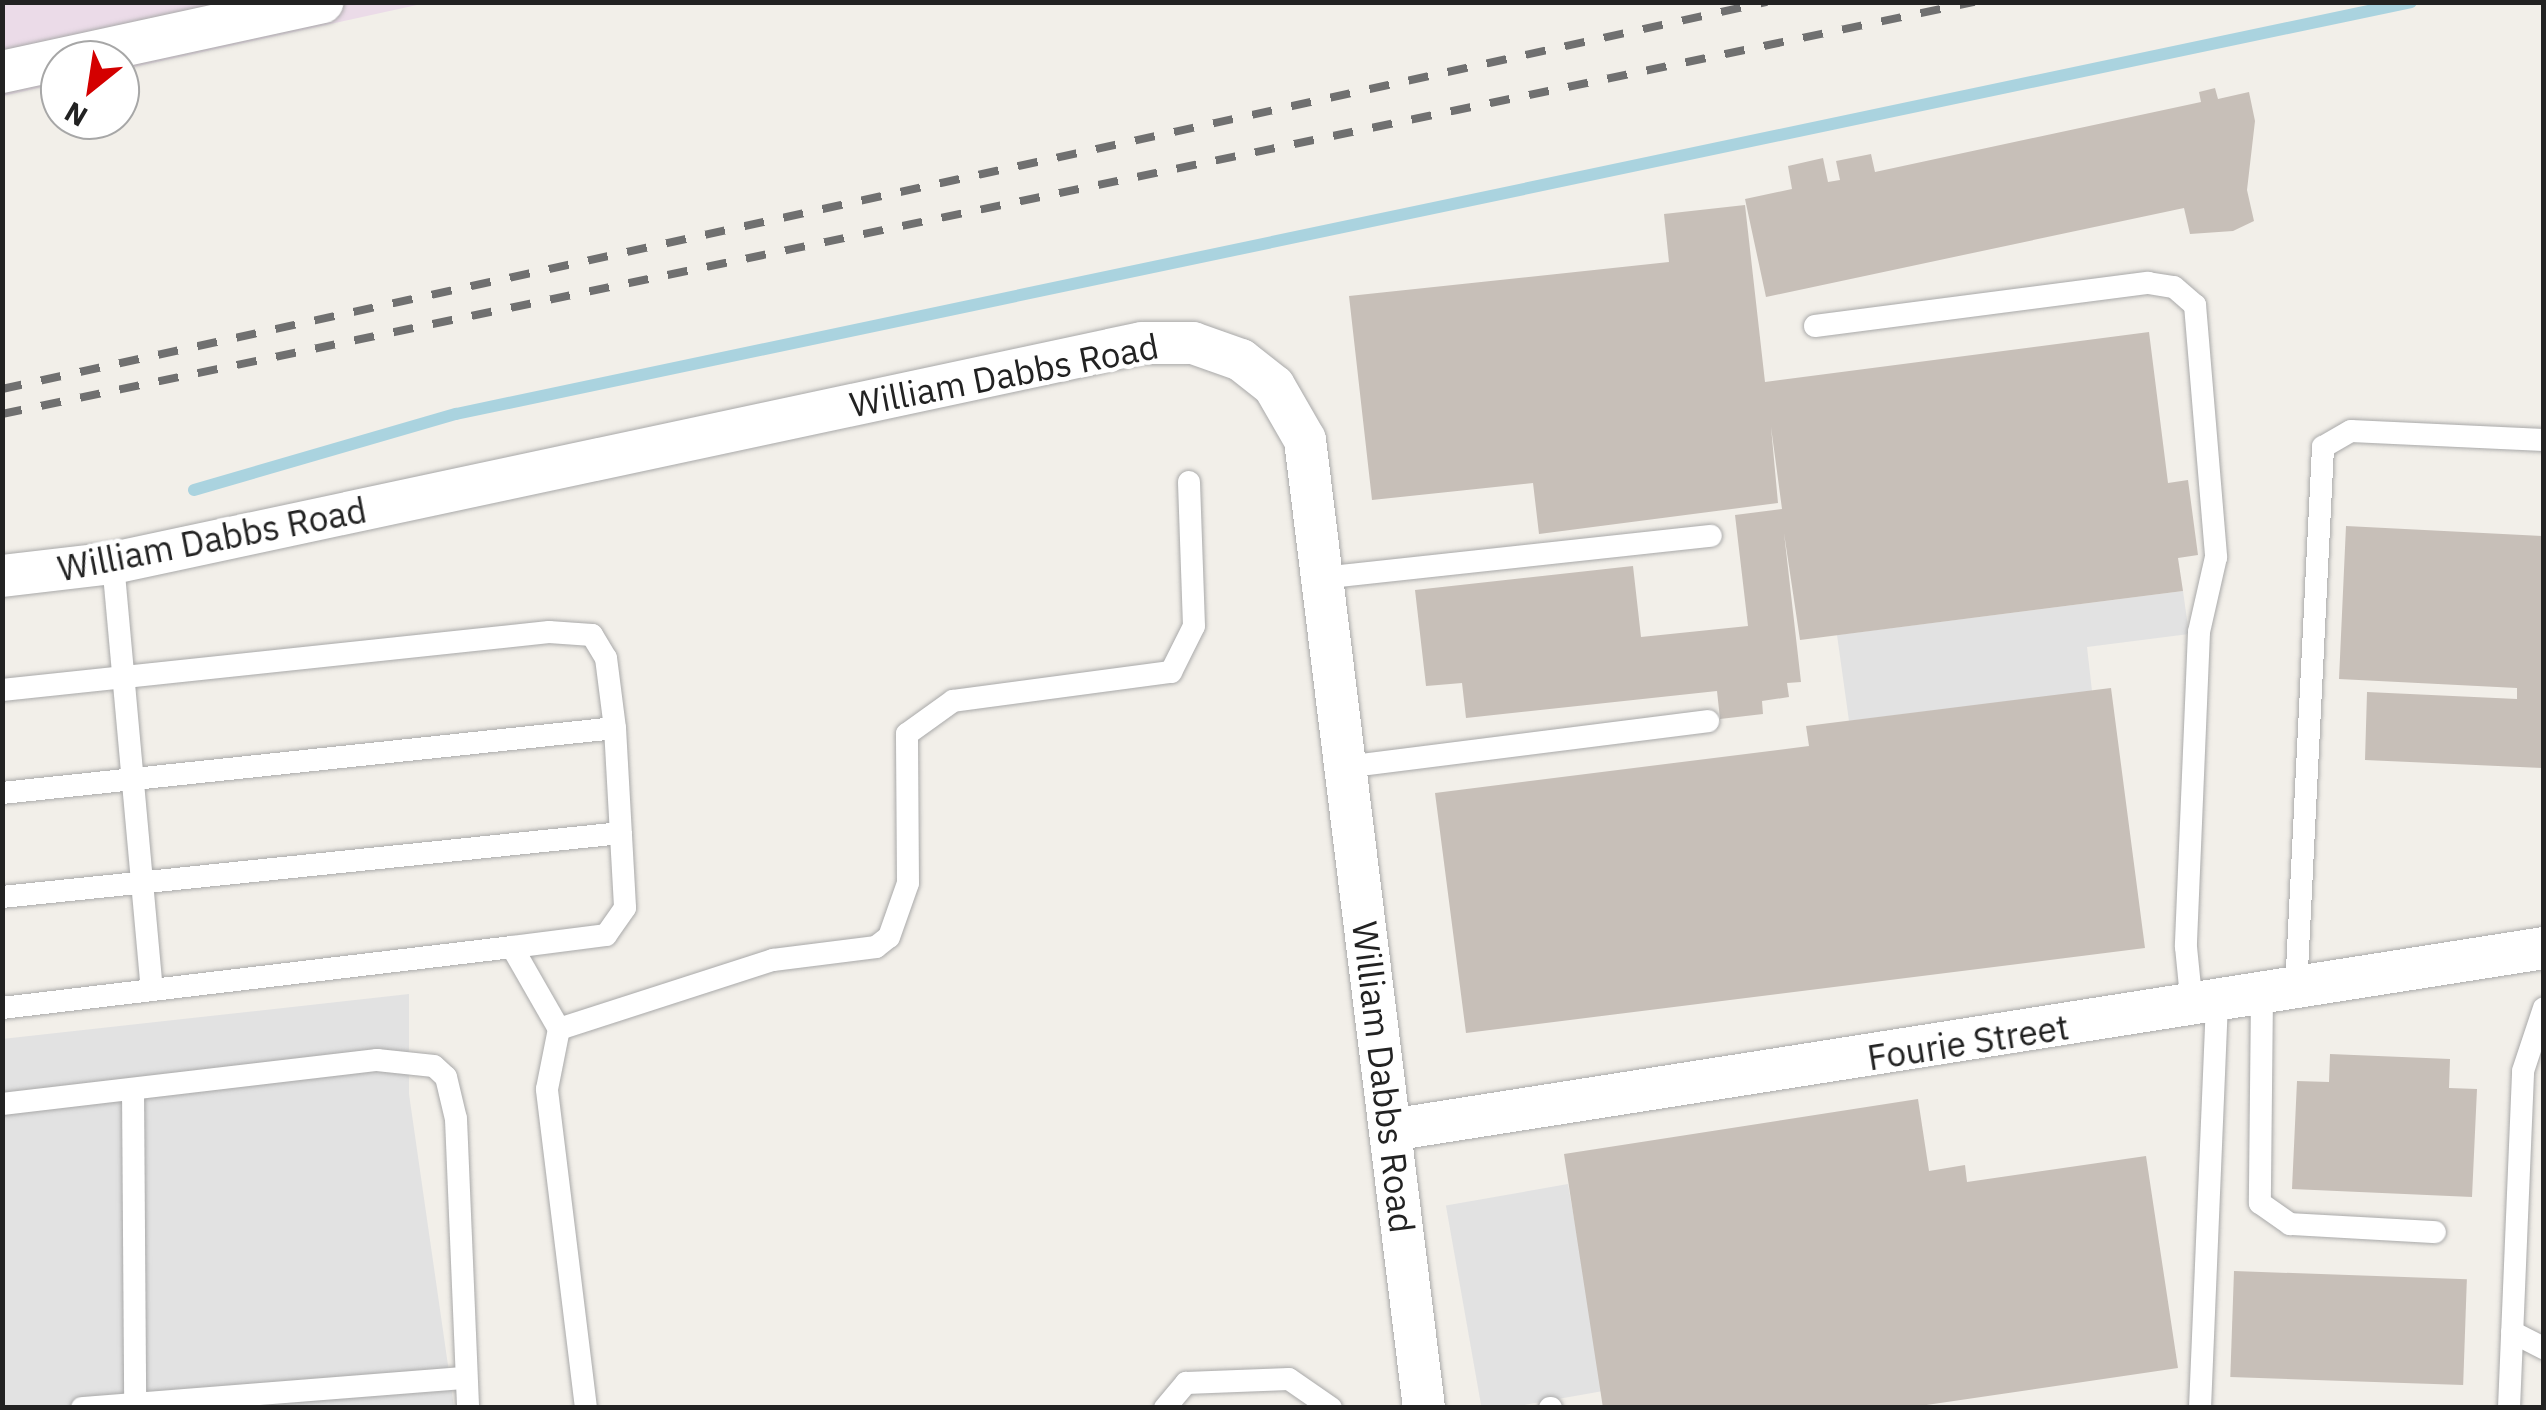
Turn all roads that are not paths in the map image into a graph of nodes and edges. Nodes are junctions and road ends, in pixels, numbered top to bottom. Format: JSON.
{"nodes":[{"id":1,"x":322,"y":2,"type":"edge"},
{"id":2,"x":2,"y":72,"type":"edge"},
{"id":3,"x":1815,"y":326,"type":"dead end"},
{"id":4,"x":2544,"y":440,"type":"edge"},
{"id":5,"x":1188,"y":482,"type":"dead end"},
{"id":6,"x":1711,"y":536,"type":"dead end"},
{"id":7,"x":114,"y":563,"type":"junction"},
{"id":8,"x":2,"y":576,"type":"edge"},
{"id":9,"x":1322,"y":578,"type":"junction"},
{"id":10,"x":119,"y":678,"type":"junction"},
{"id":11,"x":2,"y":690,"type":"edge"},
{"id":12,"x":1708,"y":721,"type":"dead end"},
{"id":13,"x":615,"y":728,"type":"junction"},
{"id":14,"x":1345,"y":767,"type":"junction"},
{"id":15,"x":130,"y":778,"type":"junction"},
{"id":16,"x":2,"y":793,"type":"edge"},
{"id":17,"x":621,"y":833,"type":"junction"},
{"id":18,"x":140,"y":880,"type":"junction"},
{"id":19,"x":2,"y":897,"type":"edge"},
{"id":20,"x":512,"y":948,"type":"junction"},
{"id":21,"x":2544,"y":948,"type":"edge"},
{"id":22,"x":152,"y":989,"type":"junction"},
{"id":23,"x":2279,"y":993,"type":"junction"},
{"id":24,"x":2204,"y":1005,"type":"junction"},
{"id":25,"x":2,"y":1008,"type":"edge"},
{"id":26,"x":2544,"y":1008,"type":"edge"},
{"id":27,"x":559,"y":1030,"type":"junction"},
{"id":28,"x":134,"y":1089,"type":"junction"},
{"id":29,"x":2,"y":1104,"type":"edge"},
{"id":30,"x":1391,"y":1130,"type":"junction"},
{"id":31,"x":2435,"y":1232,"type":"dead end"},
{"id":32,"x":2512,"y":1332,"type":"junction"},
{"id":33,"x":2544,"y":1348,"type":"edge"},
{"id":34,"x":465,"y":1378,"type":"junction"},
{"id":35,"x":135,"y":1404,"type":"edge"},
{"id":36,"x":82,"y":1408,"type":"edge"},
{"id":37,"x":468,"y":1408,"type":"edge"},
{"id":38,"x":586,"y":1408,"type":"edge"},
{"id":39,"x":1165,"y":1408,"type":"edge"},
{"id":40,"x":1330,"y":1408,"type":"edge"},
{"id":41,"x":1424,"y":1408,"type":"edge"},
{"id":42,"x":2200,"y":1408,"type":"edge"},
{"id":43,"x":2508,"y":1408,"type":"edge"}],
"edges":[{"from":1,"to":2,"type":"street"},
{"from":3,"to":24,"type":"lane"},
{"from":4,"to":23,"type":"lane"},
{"from":5,"to":27,"type":"lane"},
{"from":6,"to":9,"type":"lane"},
{"from":7,"to":8,"type":"street","name":"William Dabbs Road"},
{"from":7,"to":9,"type":"street","name":"William Dabbs Road"},
{"from":7,"to":10,"type":"lane"},
{"from":9,"to":14,"type":"street","name":"William Dabbs Road"},
{"from":10,"to":11,"type":"lane"},
{"from":10,"to":13,"type":"lane"},
{"from":10,"to":15,"type":"lane"},
{"from":12,"to":14,"type":"lane"},
{"from":13,"to":15,"type":"lane"},
{"from":13,"to":17,"type":"lane"},
{"from":14,"to":30,"type":"street","name":"William Dabbs Road"},
{"from":15,"to":16,"type":"lane"},
{"from":15,"to":18,"type":"lane"},
{"from":17,"to":18,"type":"lane"},
{"from":17,"to":20,"type":"lane"},
{"from":18,"to":19,"type":"lane"},
{"from":18,"to":22,"type":"lane"},
{"from":20,"to":22,"type":"lane"},
{"from":20,"to":27,"type":"lane"},
{"from":21,"to":23,"type":"street","name":"Fourie Street"},
{"from":22,"to":25,"type":"lane"},
{"from":23,"to":24,"type":"street","name":"Fourie Street"},
{"from":23,"to":31,"type":"lane"},
{"from":24,"to":30,"type":"street","name":"Fourie Street"},
{"from":24,"to":42,"type":"lane"},
{"from":26,"to":32,"type":"lane"},
{"from":27,"to":38,"type":"lane"},
{"from":28,"to":29,"type":"lane"},
{"from":28,"to":34,"type":"lane"},
{"from":28,"to":35,"type":"lane"},
{"from":30,"to":41,"type":"street","name":"William Dabbs Road"},
{"from":32,"to":33,"type":"lane"},
{"from":32,"to":43,"type":"lane"},
{"from":34,"to":35,"type":"lane"},
{"from":34,"to":37,"type":"lane"},
{"from":35,"to":36,"type":"lane"},
{"from":39,"to":40,"type":"lane"}]}
